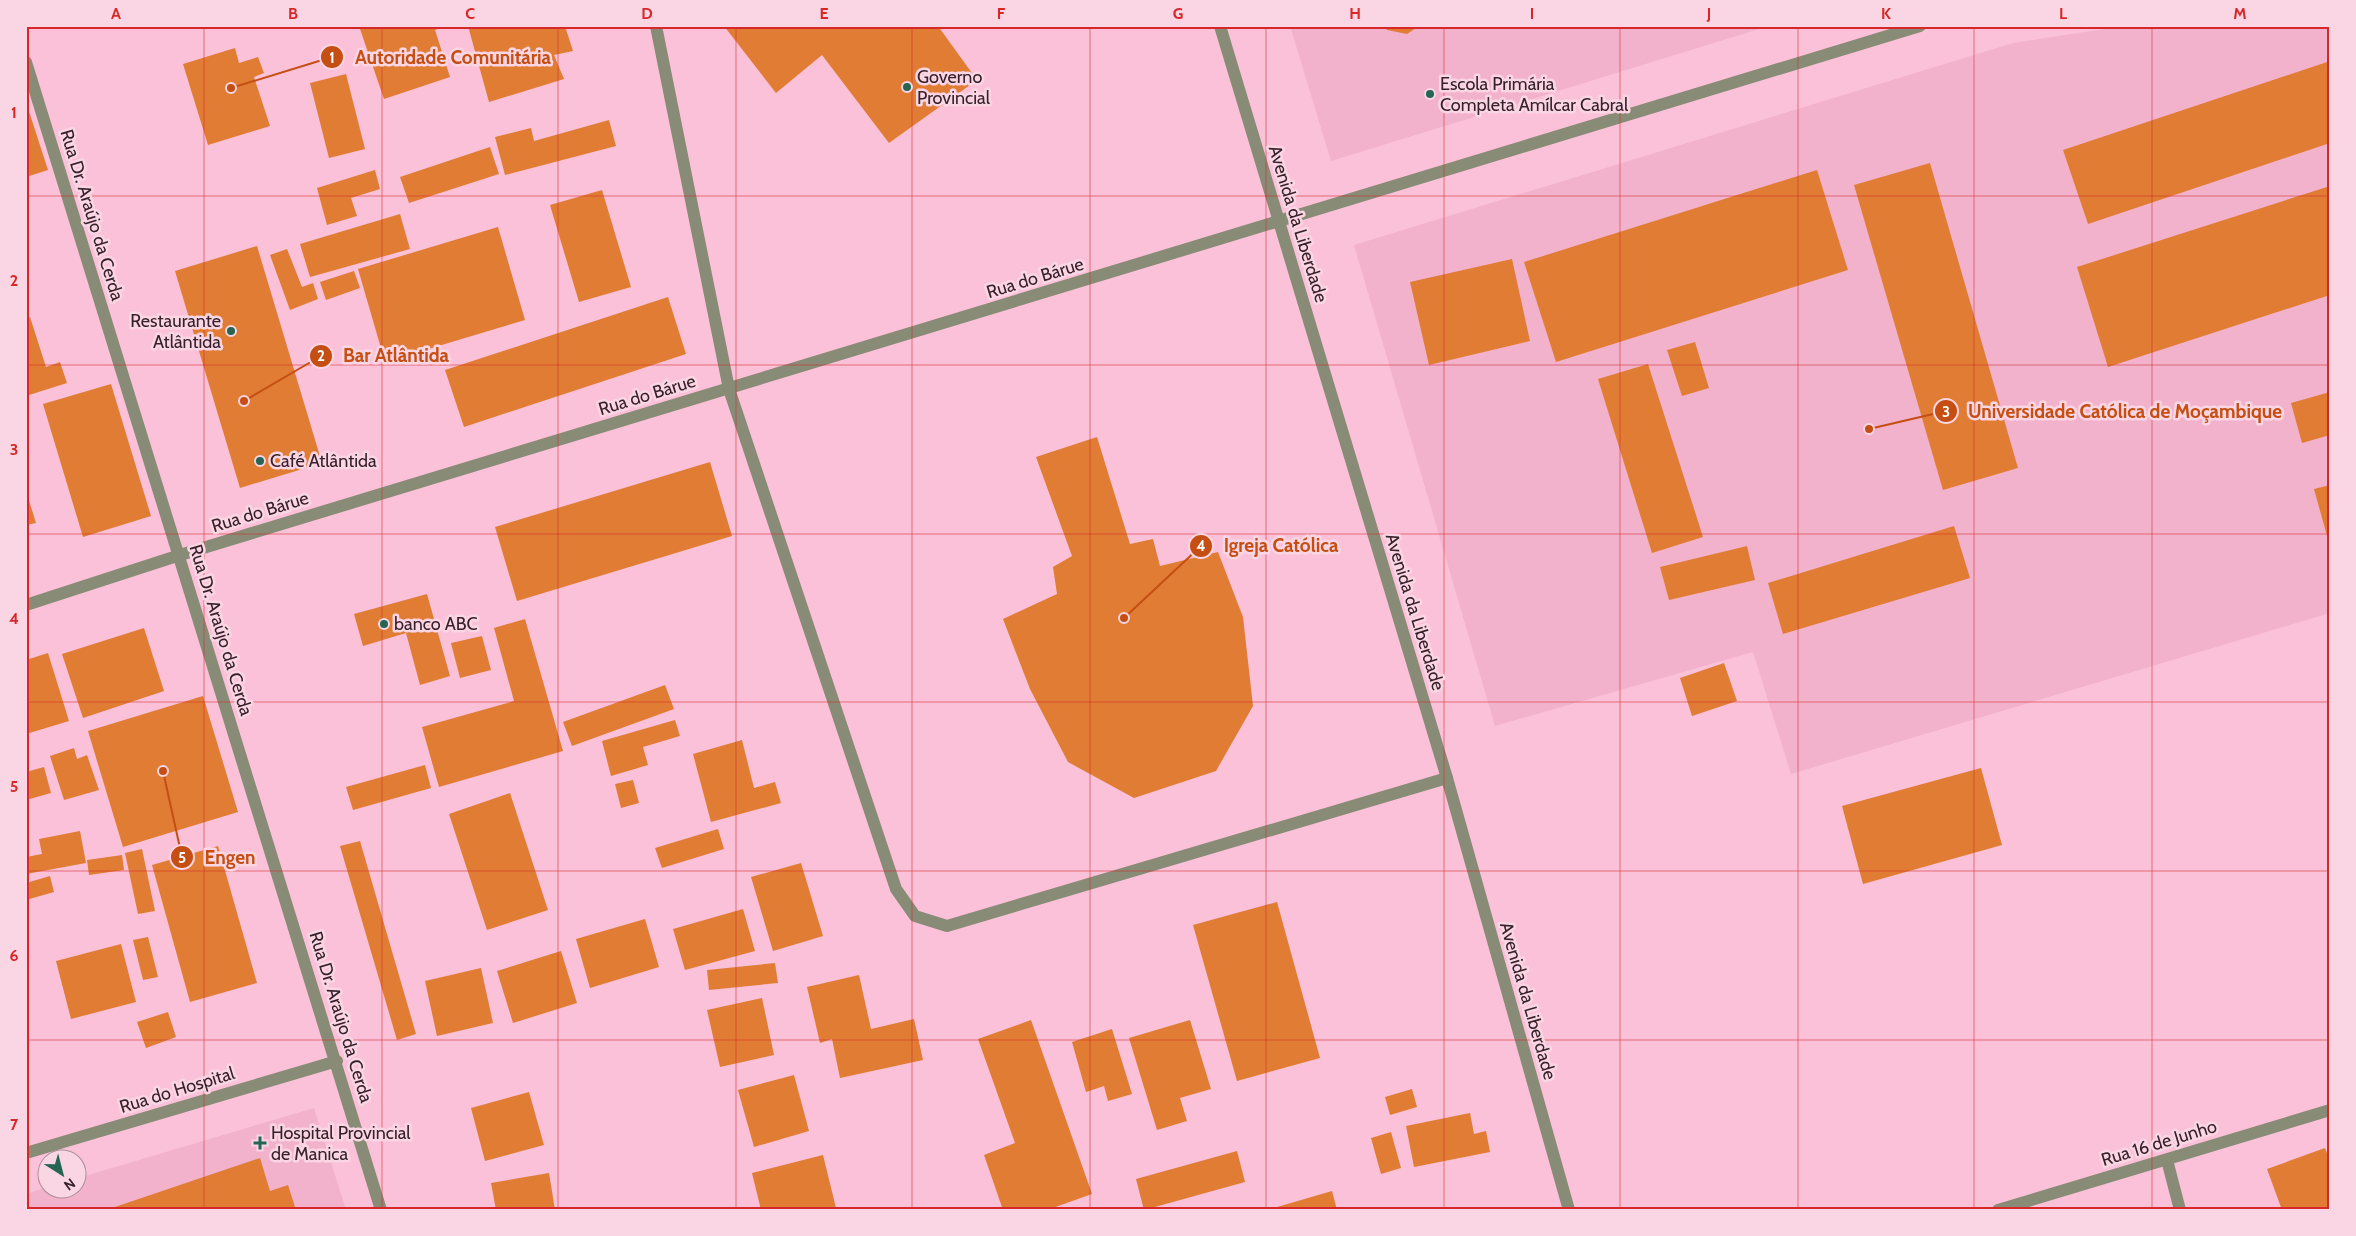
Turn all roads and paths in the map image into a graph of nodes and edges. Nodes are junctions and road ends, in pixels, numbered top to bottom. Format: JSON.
{"nodes":[{"id":1,"x":656,"y":26,"type":"edge"},
{"id":2,"x":1220,"y":26,"type":"edge"},
{"id":3,"x":1920,"y":26,"type":"edge"},
{"id":4,"x":26,"y":62,"type":"edge"},
{"id":5,"x":1279,"y":222,"type":"junction"},
{"id":6,"x":729,"y":389,"type":"junction"},
{"id":7,"x":180,"y":555,"type":"junction"},
{"id":8,"x":26,"y":605,"type":"edge"},
{"id":9,"x":1447,"y":778,"type":"junction"},
{"id":10,"x":337,"y":1060,"type":"junction"},
{"id":11,"x":2330,"y":1110,"type":"edge"},
{"id":12,"x":26,"y":1153,"type":"edge"},
{"id":13,"x":2167,"y":1160,"type":"junction"},
{"id":14,"x":381,"y":1210,"type":"edge"},
{"id":15,"x":1569,"y":1210,"type":"edge"},
{"id":16,"x":1998,"y":1210,"type":"edge"},
{"id":17,"x":2180,"y":1210,"type":"edge"}],
"edges":[{"from":1,"to":6,"type":"street"},
{"from":2,"to":5,"type":"street","name":"Avenida da Liberdade"},
{"from":3,"to":5,"type":"street","name":"Rua do Bárue"},
{"from":4,"to":7,"type":"street","name":"Rua Dr. Araújo da Cerda"},
{"from":5,"to":6,"type":"street","name":"Rua do Bárue"},
{"from":5,"to":9,"type":"street","name":"Avenida da Liberdade"},
{"from":6,"to":7,"type":"street","name":"Rua do Bárue"},
{"from":6,"to":9,"type":"street"},
{"from":7,"to":8,"type":"street","name":"Rua do Bárue"},
{"from":7,"to":10,"type":"street","name":"Rua Dr. Araújo da Cerda"},
{"from":9,"to":15,"type":"street","name":"Avenida da Liberdade"},
{"from":10,"to":12,"type":"street","name":"Rua do Hospital"},
{"from":10,"to":14,"type":"street","name":"Rua Dr. Araújo da Cerda"},
{"from":11,"to":13,"type":"street","name":"Rua 16 de Junho"},
{"from":13,"to":16,"type":"street","name":"Rua 16 de Junho"},
{"from":13,"to":17,"type":"street"}]}
